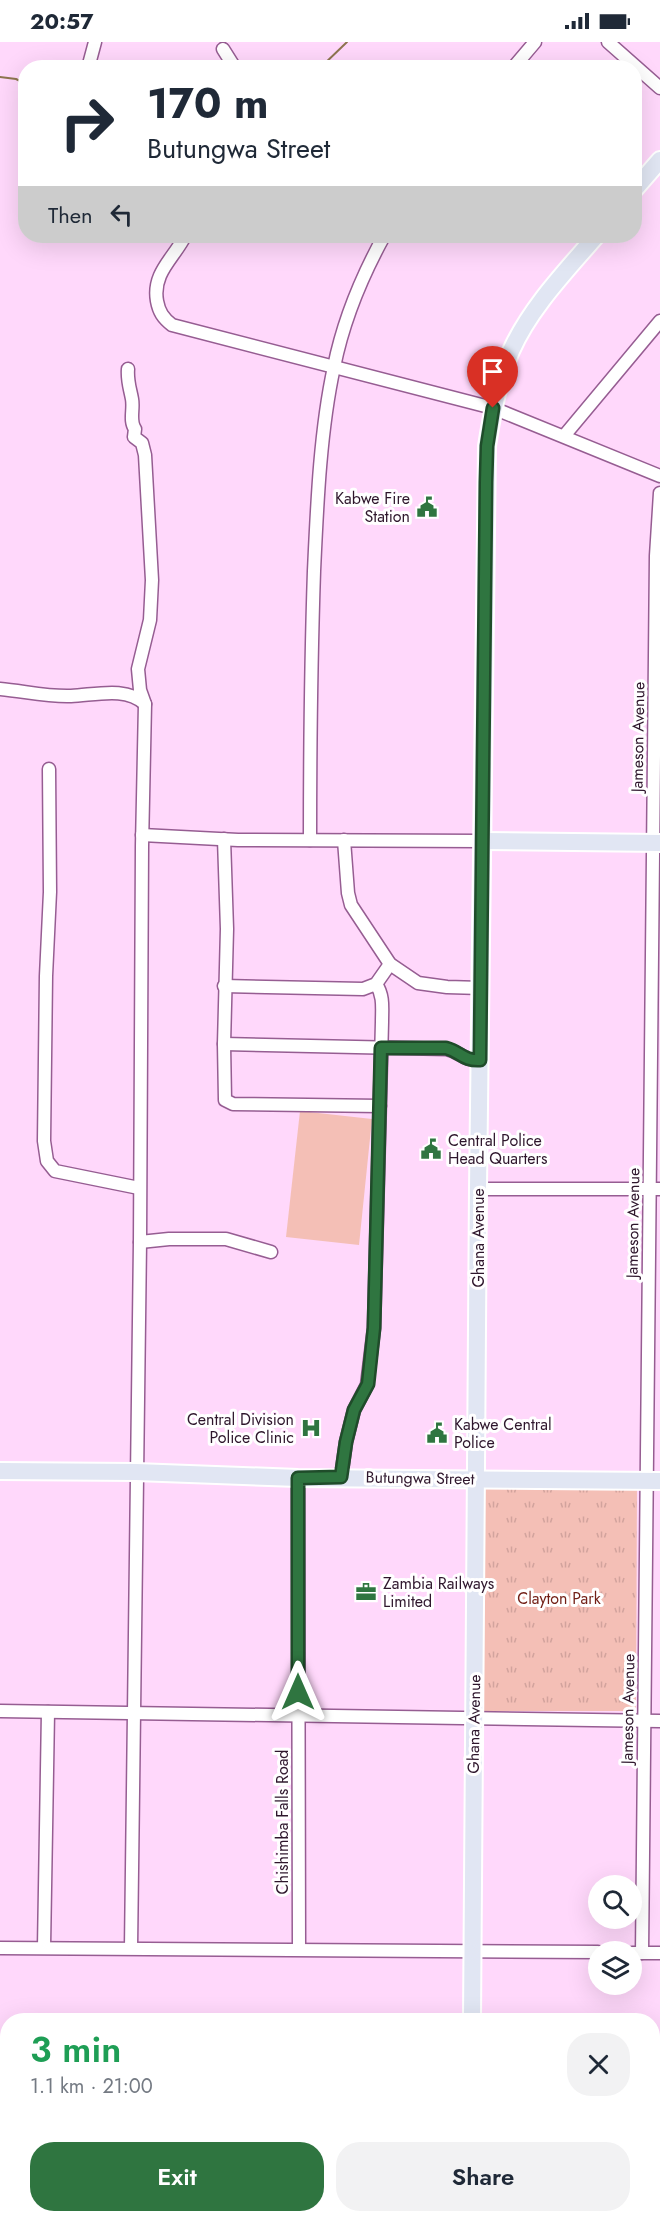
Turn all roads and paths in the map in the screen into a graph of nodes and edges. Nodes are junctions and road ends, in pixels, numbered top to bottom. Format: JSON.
{"nodes":[{"id":1,"x":95,"y":42,"type":"edge"},
{"id":2,"x":535,"y":42,"type":"edge"},
{"id":3,"x":608,"y":42,"type":"edge"},
{"id":4,"x":223,"y":49,"type":"dead end"},
{"id":5,"x":90,"y":60,"type":"edge"},
{"id":6,"x":230,"y":60,"type":"edge"},
{"id":7,"x":520,"y":60,"type":"edge"},
{"id":8,"x":628,"y":60,"type":"edge"},
{"id":9,"x":642,"y":72,"type":"edge"},
{"id":10,"x":660,"y":88,"type":"edge"},
{"id":11,"x":660,"y":160,"type":"edge"},
{"id":12,"x":642,"y":181,"type":"edge"},
{"id":13,"x":181,"y":243,"type":"edge"},
{"id":14,"x":380,"y":243,"type":"edge"},
{"id":15,"x":590,"y":243,"type":"edge"},
{"id":16,"x":660,"y":321,"type":"edge"},
{"id":17,"x":334,"y":367,"type":"junction"},
{"id":18,"x":128,"y":369,"type":"dead end"},
{"id":19,"x":493,"y":408,"type":"junction"},
{"id":20,"x":564,"y":436,"type":"junction"},
{"id":21,"x":660,"y":476,"type":"edge"},
{"id":22,"x":660,"y":493,"type":"edge"},
{"id":23,"x":0,"y":689,"type":"edge"},
{"id":24,"x":145,"y":704,"type":"junction"},
{"id":25,"x":49,"y":769,"type":"dead end"},
{"id":26,"x":142,"y":835,"type":"junction"},
{"id":27,"x":224,"y":839,"type":"junction"},
{"id":28,"x":310,"y":840,"type":"junction"},
{"id":29,"x":344,"y":840,"type":"junction"},
{"id":30,"x":482,"y":840,"type":"junction"},
{"id":31,"x":657,"y":843,"type":"edge"},
{"id":32,"x":390,"y":964,"type":"junction"},
{"id":33,"x":376,"y":984,"type":"junction"},
{"id":34,"x":224,"y":986,"type":"junction"},
{"id":35,"x":481,"y":988,"type":"junction"},
{"id":36,"x":224,"y":1044,"type":"junction"},
{"id":37,"x":381,"y":1048,"type":"junction"},
{"id":38,"x":480,"y":1060,"type":"junction"},
{"id":39,"x":380,"y":1106,"type":"junction"},
{"id":40,"x":139,"y":1188,"type":"junction"},
{"id":41,"x":478,"y":1189,"type":"junction"},
{"id":42,"x":655,"y":1190,"type":"edge"},
{"id":43,"x":140,"y":1242,"type":"junction"},
{"id":44,"x":271,"y":1252,"type":"dead end"},
{"id":45,"x":0,"y":1471,"type":"edge"},
{"id":46,"x":136,"y":1472,"type":"junction"},
{"id":47,"x":341,"y":1477,"type":"junction"},
{"id":48,"x":298,"y":1478,"type":"junction"},
{"id":49,"x":476,"y":1478,"type":"junction"},
{"id":50,"x":653,"y":1481,"type":"edge"},
{"id":51,"x":0,"y":1712,"type":"edge"},
{"id":52,"x":48,"y":1712,"type":"junction"},
{"id":53,"x":134,"y":1713,"type":"junction"},
{"id":54,"x":298,"y":1716,"type":"junction"},
{"id":55,"x":474,"y":1718,"type":"junction"},
{"id":56,"x":644,"y":1721,"type":"junction"},
{"id":57,"x":660,"y":1721,"type":"edge"},
{"id":58,"x":637,"y":1941,"type":"edge"},
{"id":59,"x":44,"y":1947,"type":"junction"},
{"id":60,"x":0,"y":1948,"type":"edge"},
{"id":61,"x":131,"y":1948,"type":"junction"},
{"id":62,"x":299,"y":1949,"type":"junction"},
{"id":63,"x":472,"y":1951,"type":"junction"},
{"id":64,"x":588,"y":1952,"type":"edge"},
{"id":65,"x":642,"y":1953,"type":"edge"},
{"id":66,"x":660,"y":1953,"type":"edge"},
{"id":67,"x":472,"y":2013,"type":"edge"}],
"edges":[{"from":1,"to":5,"type":"street"},
{"from":2,"to":7,"type":"street"},
{"from":3,"to":8,"type":"street"},
{"from":4,"to":6,"type":"street"},
{"from":9,"to":10,"type":"street"},
{"from":11,"to":12,"type":"main road"},
{"from":13,"to":17,"type":"street"},
{"from":14,"to":17,"type":"street"},
{"from":15,"to":19,"type":"main road","name":"Ghana Avenue"},
{"from":16,"to":20,"type":"street"},
{"from":17,"to":19,"type":"street"},
{"from":17,"to":28,"type":"street"},
{"from":18,"to":24,"type":"street"},
{"from":19,"to":20,"type":"street"},
{"from":19,"to":30,"type":"main road","name":"Ghana Avenue"},
{"from":20,"to":21,"type":"street"},
{"from":22,"to":31,"type":"street","name":"Jameson Avenue"},
{"from":23,"to":24,"type":"street"},
{"from":24,"to":26,"type":"street"},
{"from":25,"to":40,"type":"street"},
{"from":26,"to":27,"type":"street"},
{"from":26,"to":40,"type":"street"},
{"from":27,"to":28,"type":"street"},
{"from":27,"to":34,"type":"street"},
{"from":28,"to":29,"type":"street"},
{"from":29,"to":30,"type":"street"},
{"from":29,"to":32,"type":"street"},
{"from":30,"to":31,"type":"main road"},
{"from":30,"to":35,"type":"main road","name":"Ghana Avenue"},
{"from":31,"to":42,"type":"street","name":"Jameson Avenue"},
{"from":32,"to":33,"type":"street"},
{"from":32,"to":35,"type":"street"},
{"from":33,"to":34,"type":"street"},
{"from":33,"to":37,"type":"street"},
{"from":34,"to":36,"type":"street"},
{"from":35,"to":38,"type":"main road","name":"Ghana Avenue"},
{"from":36,"to":37,"type":"street"},
{"from":36,"to":39,"type":"street"},
{"from":37,"to":38,"type":"street"},
{"from":37,"to":39,"type":"street"},
{"from":38,"to":41,"type":"main road","name":"Ghana Avenue"},
{"from":39,"to":47,"type":"street"},
{"from":40,"to":43,"type":"street"},
{"from":41,"to":42,"type":"street"},
{"from":41,"to":49,"type":"main road","name":"Ghana Avenue"},
{"from":42,"to":50,"type":"street","name":"Jameson Avenue"},
{"from":43,"to":44,"type":"street"},
{"from":43,"to":46,"type":"street"},
{"from":45,"to":46,"type":"main road","name":"Butungwa Street"},
{"from":46,"to":48,"type":"main road","name":"Butungwa Street"},
{"from":46,"to":53,"type":"street"},
{"from":47,"to":48,"type":"main road","name":"Butungwa Street"},
{"from":47,"to":49,"type":"main road","name":"Butungwa Street"},
{"from":48,"to":54,"type":"street","name":"Chishimba Falls Road"},
{"from":49,"to":50,"type":"main road","name":"Butungwa Street"},
{"from":49,"to":55,"type":"main road","name":"Ghana Avenue"},
{"from":50,"to":56,"type":"street","name":"Jameson Avenue"},
{"from":51,"to":52,"type":"street"},
{"from":52,"to":53,"type":"street"},
{"from":52,"to":59,"type":"street"},
{"from":53,"to":54,"type":"street"},
{"from":53,"to":61,"type":"street"},
{"from":54,"to":55,"type":"street"},
{"from":54,"to":62,"type":"street","name":"Chishimba Falls Road"},
{"from":55,"to":56,"type":"street"},
{"from":55,"to":63,"type":"main road","name":"Ghana Avenue"},
{"from":56,"to":57,"type":"street"},
{"from":56,"to":58,"type":"street","name":"Jameson Avenue"},
{"from":59,"to":60,"type":"street"},
{"from":59,"to":61,"type":"street"},
{"from":61,"to":62,"type":"street"},
{"from":62,"to":63,"type":"street"},
{"from":63,"to":64,"type":"street"},
{"from":63,"to":67,"type":"main road","name":"Ghana Avenue"},
{"from":65,"to":66,"type":"street"}]}
